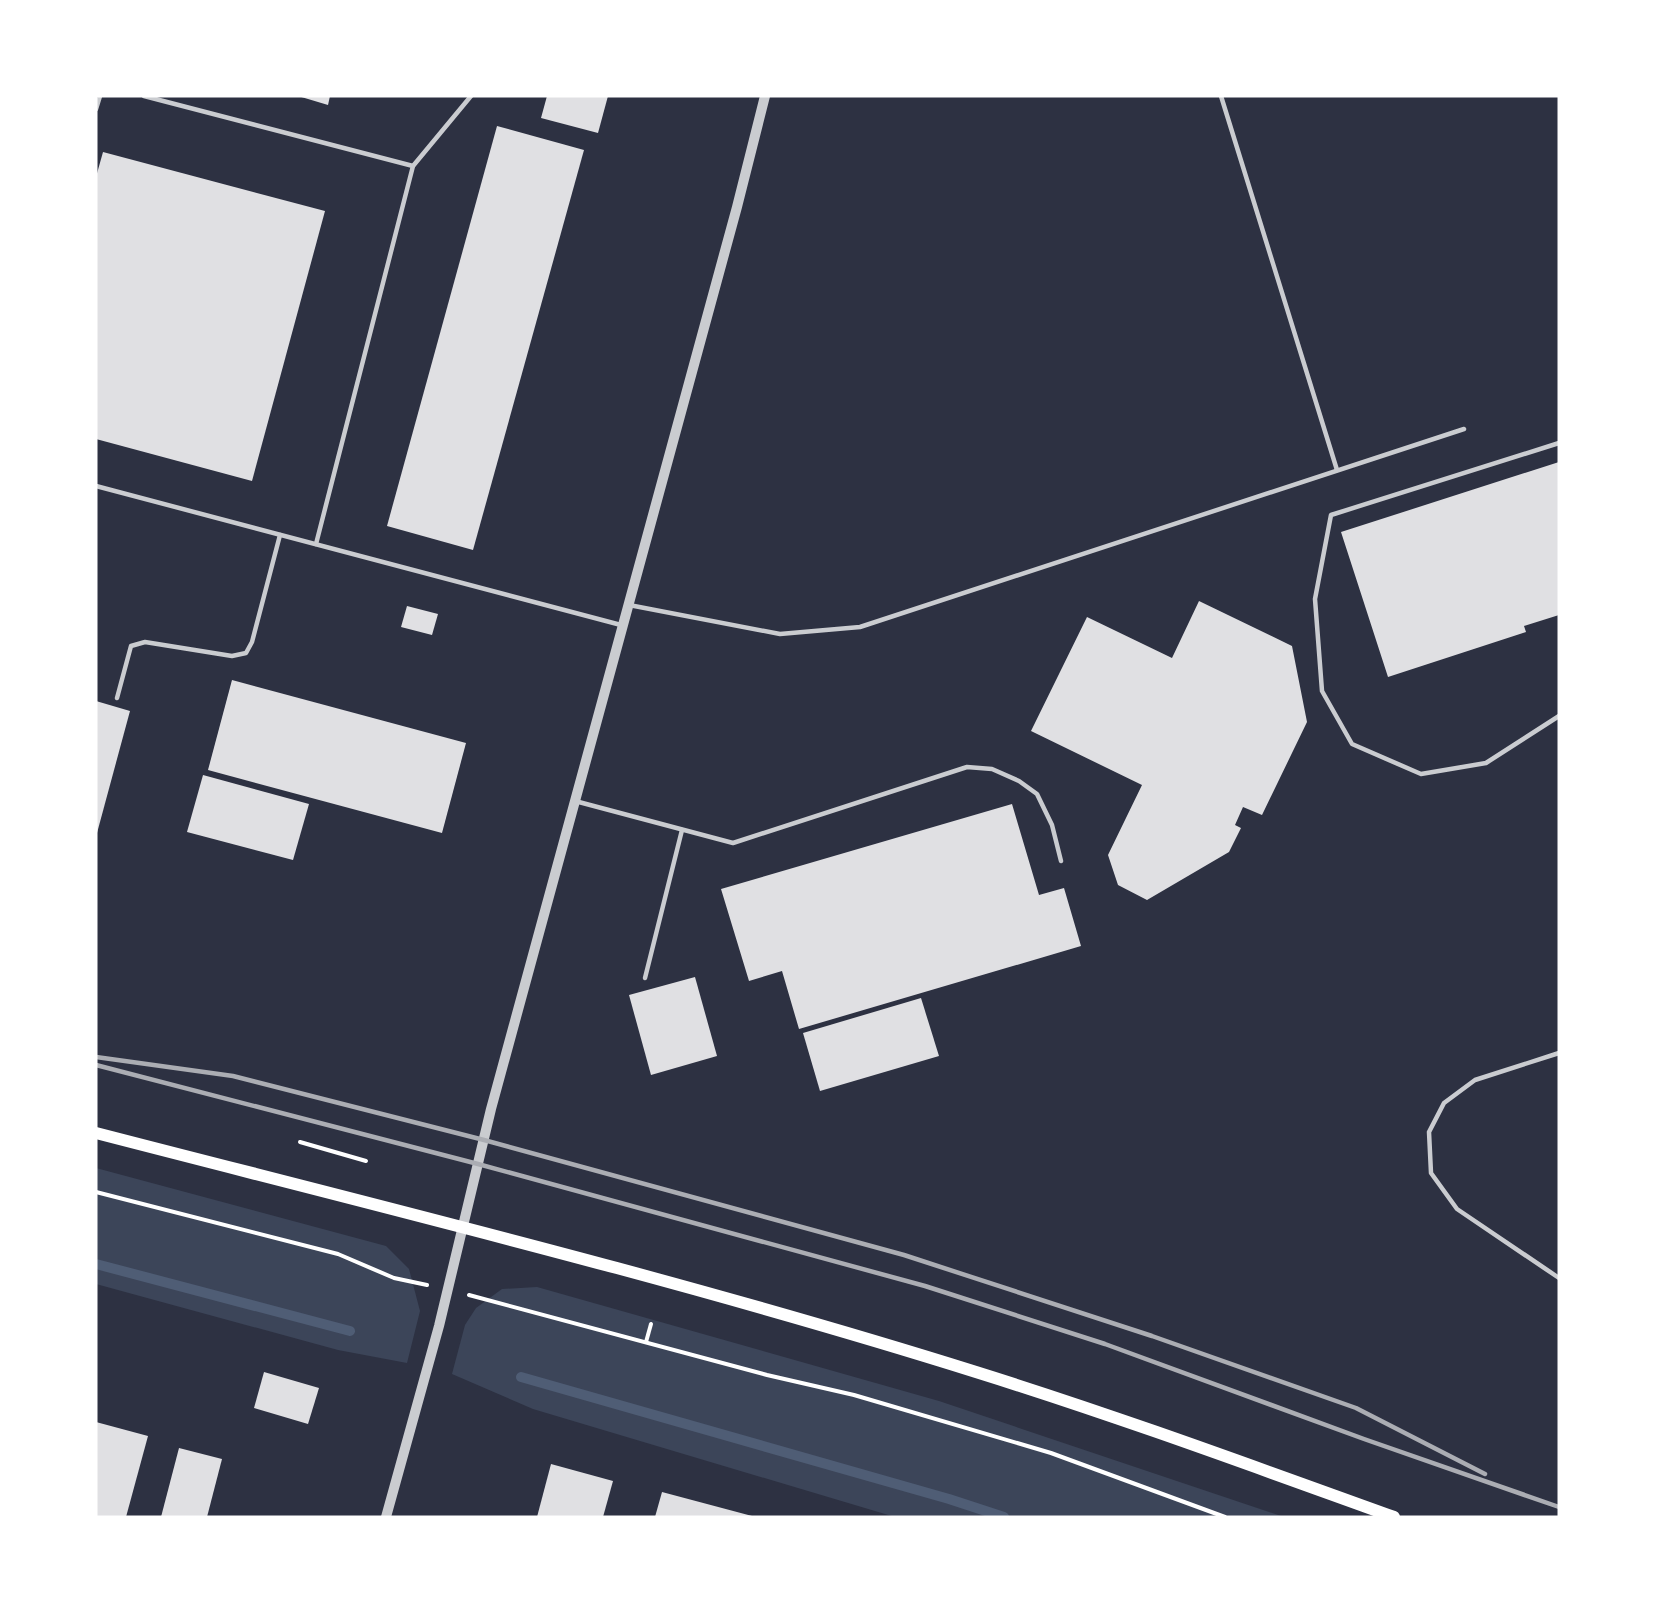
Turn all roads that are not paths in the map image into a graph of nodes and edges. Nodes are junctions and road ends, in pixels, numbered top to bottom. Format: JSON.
{"nodes":[{"id":1,"x":99,"y":96,"type":"edge"},
{"id":2,"x":144,"y":96,"type":"edge"},
{"id":3,"x":471,"y":96,"type":"edge"},
{"id":4,"x":765,"y":96,"type":"edge"},
{"id":5,"x":1221,"y":96,"type":"edge"},
{"id":6,"x":96,"y":109,"type":"edge"},
{"id":7,"x":413,"y":166,"type":"junction"},
{"id":8,"x":1464,"y":429,"type":"dead end"},
{"id":9,"x":1559,"y":442,"type":"edge"},
{"id":10,"x":1337,"y":470,"type":"junction"},
{"id":11,"x":96,"y":486,"type":"edge"},
{"id":12,"x":279,"y":535,"type":"junction"},
{"id":13,"x":316,"y":544,"type":"junction"},
{"id":14,"x":629,"y":605,"type":"junction"},
{"id":15,"x":623,"y":626,"type":"junction"},
{"id":16,"x":117,"y":698,"type":"dead end"},
{"id":17,"x":1559,"y":716,"type":"edge"},
{"id":18,"x":575,"y":801,"type":"junction"},
{"id":19,"x":682,"y":830,"type":"junction"},
{"id":20,"x":1061,"y":861,"type":"dead end"},
{"id":21,"x":645,"y":978,"type":"dead end"},
{"id":22,"x":1559,"y":1053,"type":"edge"},
{"id":23,"x":96,"y":1133,"type":"edge"},
{"id":24,"x":463,"y":1228,"type":"junction"},
{"id":25,"x":1559,"y":1278,"type":"edge"},
{"id":26,"x":386,"y":1517,"type":"edge"},
{"id":27,"x":1394,"y":1517,"type":"edge"}],
"edges":[{"from":1,"to":6,"type":"lane"},
{"from":2,"to":7,"type":"lane"},
{"from":3,"to":7,"type":"lane"},
{"from":4,"to":14,"type":"street"},
{"from":5,"to":10,"type":"lane"},
{"from":7,"to":13,"type":"lane"},
{"from":8,"to":10,"type":"lane"},
{"from":9,"to":17,"type":"lane"},
{"from":10,"to":14,"type":"lane"},
{"from":11,"to":12,"type":"lane"},
{"from":12,"to":13,"type":"lane"},
{"from":12,"to":16,"type":"lane"},
{"from":13,"to":15,"type":"lane"},
{"from":14,"to":15,"type":"street"},
{"from":15,"to":18,"type":"street"},
{"from":18,"to":19,"type":"lane"},
{"from":18,"to":24,"type":"street"},
{"from":19,"to":20,"type":"lane"},
{"from":19,"to":21,"type":"lane"},
{"from":22,"to":25,"type":"lane"},
{"from":23,"to":24,"type":"main road"},
{"from":24,"to":26,"type":"street"},
{"from":24,"to":27,"type":"main road"}]}
